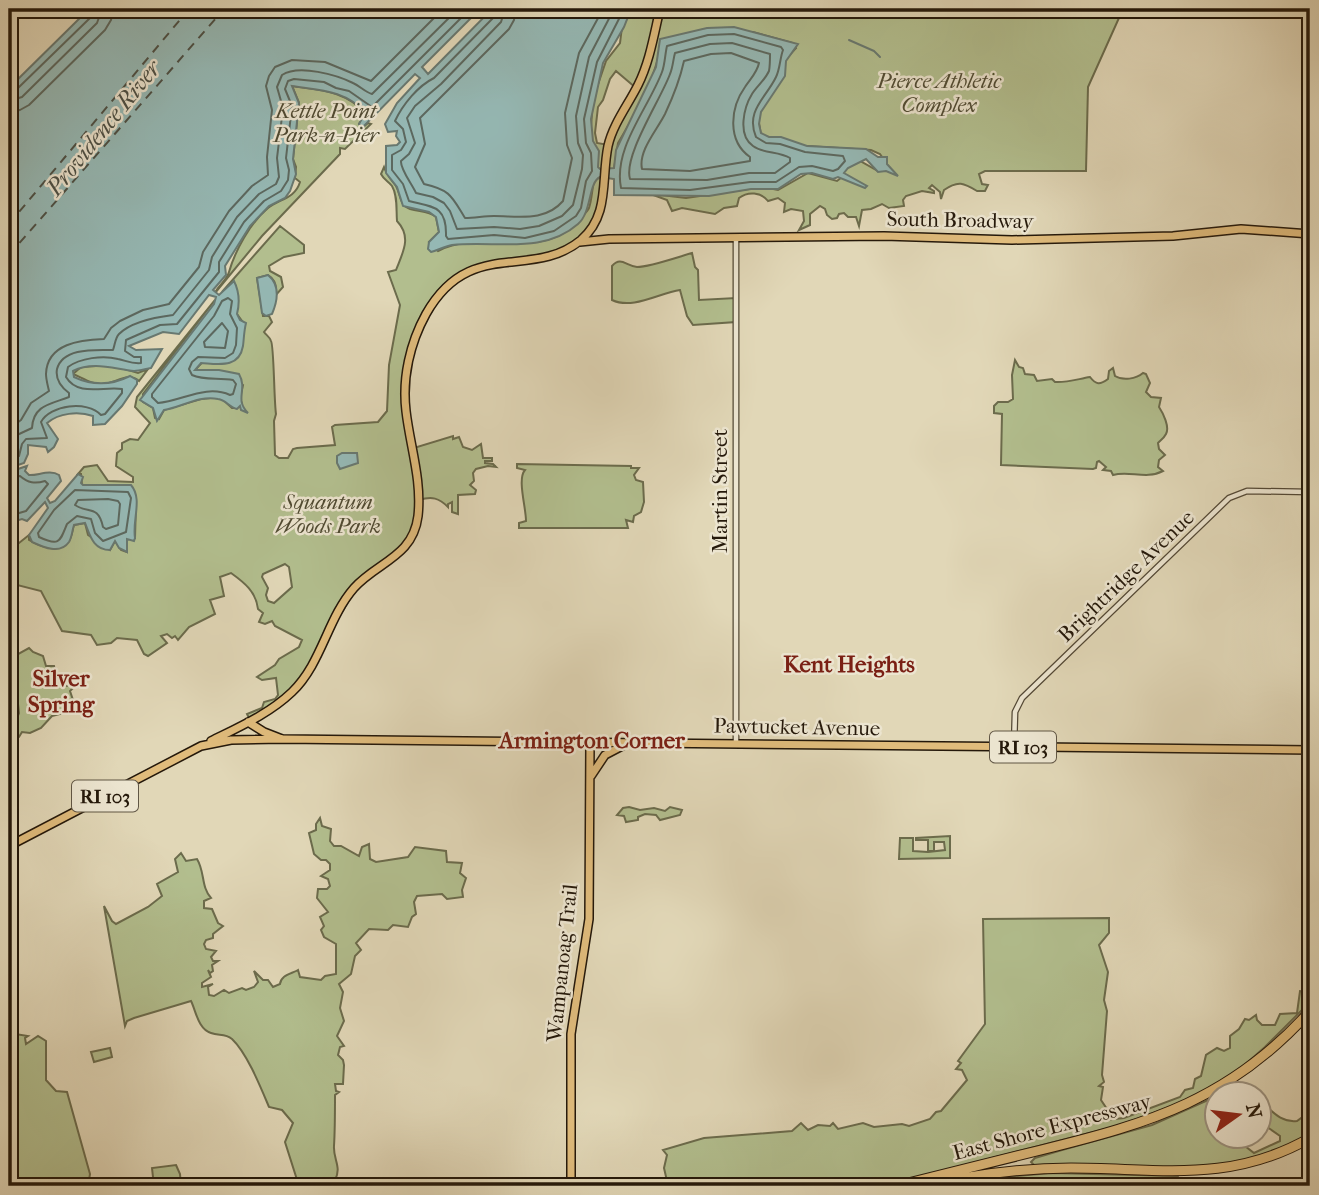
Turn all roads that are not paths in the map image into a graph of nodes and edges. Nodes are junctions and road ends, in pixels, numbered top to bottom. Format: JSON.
{"nodes":[{"id":1,"x":660,"y":9,"type":"edge"},
{"id":2,"x":595,"y":224,"type":"junction"},
{"id":3,"x":1310,"y":234,"type":"edge"},
{"id":4,"x":736,"y":238,"type":"junction"},
{"id":5,"x":609,"y":239,"type":"junction"},
{"id":6,"x":578,"y":242,"type":"junction"},
{"id":7,"x":1310,"y":492,"type":"edge"},
{"id":8,"x":264,"y":714,"type":"junction"},
{"id":9,"x":246,"y":723,"type":"junction"},
{"id":10,"x":264,"y":732,"type":"junction"},
{"id":11,"x":280,"y":740,"type":"junction"},
{"id":12,"x":590,"y":743,"type":"junction"},
{"id":13,"x":630,"y":743,"type":"junction"},
{"id":14,"x":736,"y":743,"type":"junction"},
{"id":15,"x":201,"y":746,"type":"junction"},
{"id":16,"x":1014,"y":747,"type":"junction"},
{"id":17,"x":1310,"y":750,"type":"edge"},
{"id":18,"x":590,"y":780,"type":"junction"},
{"id":19,"x":9,"y":846,"type":"edge"},
{"id":20,"x":1310,"y":1011,"type":"edge"},
{"id":21,"x":1310,"y":1138,"type":"edge"},
{"id":22,"x":571,"y":1186,"type":"edge"},
{"id":23,"x":896,"y":1186,"type":"edge"},
{"id":24,"x":924,"y":1186,"type":"edge"}],
"edges":[{"from":1,"to":2,"type":"main road"},
{"from":2,"to":5,"type":"main road"},
{"from":2,"to":6,"type":"main road"},
{"from":3,"to":4,"type":"main road","name":"South Broadway"},
{"from":4,"to":5,"type":"main road","name":"South Broadway"},
{"from":4,"to":14,"type":"street","name":"Martin Street"},
{"from":5,"to":6,"type":"main road","name":"South Broadway"},
{"from":6,"to":8,"type":"main road"},
{"from":7,"to":16,"type":"street","name":"Brightridge Avenue"},
{"from":8,"to":9,"type":"main road"},
{"from":8,"to":10,"type":"main road"},
{"from":9,"to":10,"type":"main road","name":"Pawtucket Avenue","number":"RI 103"},
{"from":9,"to":11,"type":"main road","name":"Pawtucket Avenue"},
{"from":9,"to":15,"type":"main road","number":"RI 103"},
{"from":10,"to":11,"type":"main road","name":"Pawtucket Avenue","number":"RI 103"},
{"from":11,"to":12,"type":"main road","name":"Pawtucket Avenue","number":"RI 103"},
{"from":11,"to":15,"type":"main road","name":"Pawtucket Avenue","number":"RI 103"},
{"from":12,"to":13,"type":"main road","name":"Pawtucket Avenue","number":"RI 103"},
{"from":12,"to":18,"type":"main road","name":"Wampanoag Trail"},
{"from":13,"to":14,"type":"main road","name":"Pawtucket Avenue","number":"RI 103"},
{"from":13,"to":18,"type":"main road"},
{"from":14,"to":16,"type":"main road","name":"Pawtucket Avenue","number":"RI 103"},
{"from":15,"to":19,"type":"main road","name":"Pawtucket Avenue","number":"RI 103"},
{"from":16,"to":17,"type":"main road","name":"Pawtucket Avenue","number":"RI 103"},
{"from":18,"to":22,"type":"main road","name":"Wampanoag Trail"},
{"from":20,"to":23,"type":"highway","name":"East Shore Expressway"},
{"from":21,"to":24,"type":"highway","name":"East Shore Expressway"}]}
